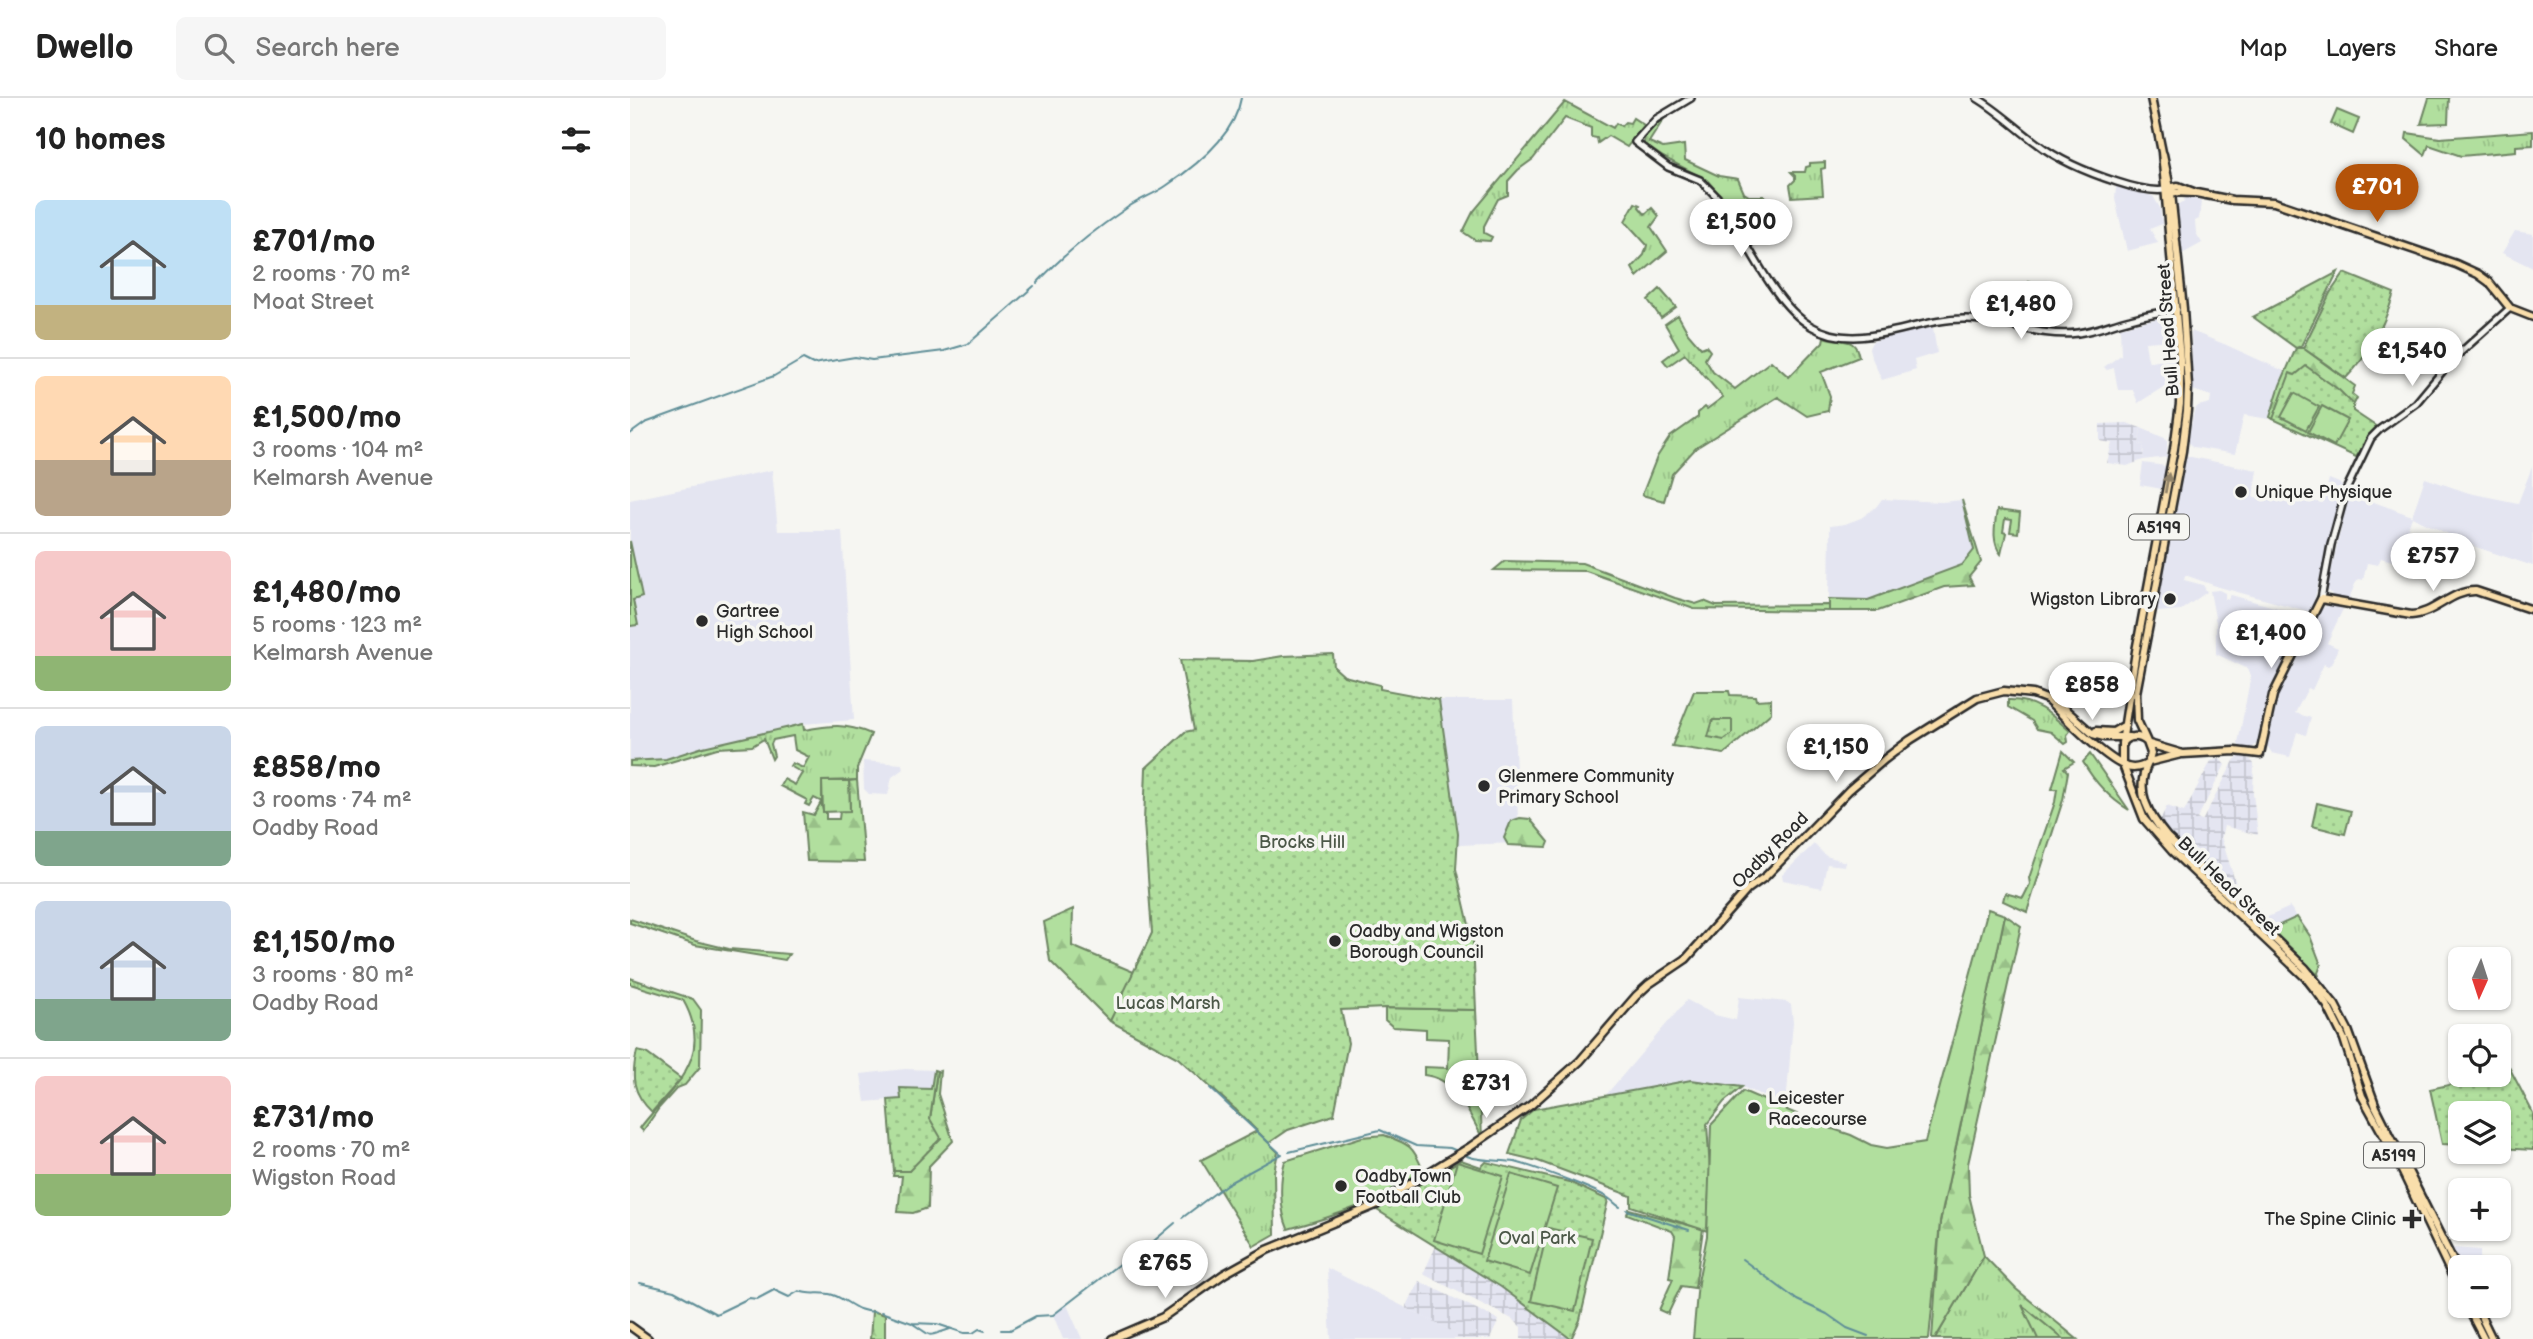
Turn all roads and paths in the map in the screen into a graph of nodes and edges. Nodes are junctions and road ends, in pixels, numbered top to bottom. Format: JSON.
{"nodes":[{"id":1,"x":1691,"y":98,"type":"edge"},
{"id":2,"x":1977,"y":98,"type":"edge"},
{"id":3,"x":2151,"y":98,"type":"edge"},
{"id":4,"x":2167,"y":185,"type":"junction"},
{"id":5,"x":2510,"y":307,"type":"junction"},
{"id":6,"x":2179,"y":310,"type":"junction"},
{"id":7,"x":2533,"y":317,"type":"edge"},
{"id":8,"x":2321,"y":599,"type":"junction"},
{"id":9,"x":2533,"y":610,"type":"edge"},
{"id":10,"x":2048,"y":701,"type":"junction"},
{"id":11,"x":2125,"y":724,"type":"junction"},
{"id":12,"x":2087,"y":729,"type":"junction"},
{"id":13,"x":2124,"y":739,"type":"junction"},
{"id":14,"x":2148,"y":743,"type":"junction"},
{"id":15,"x":2183,"y":754,"type":"junction"},
{"id":16,"x":2149,"y":762,"type":"junction"},
{"id":17,"x":2122,"y":764,"type":"junction"},
{"id":18,"x":2450,"y":1255,"type":"edge"},
{"id":19,"x":2448,"y":1267,"type":"edge"},
{"id":20,"x":2473,"y":1318,"type":"edge"},
{"id":21,"x":2482,"y":1318,"type":"edge"},
{"id":22,"x":630,"y":1326,"type":"edge"},
{"id":23,"x":648,"y":1339,"type":"edge"},
{"id":24,"x":1112,"y":1339,"type":"edge"},
{"id":25,"x":2484,"y":1339,"type":"edge"},
{"id":26,"x":2492,"y":1339,"type":"edge"}],
"edges":[{"from":1,"to":6,"type":"street"},
{"from":2,"to":4,"type":"street"},
{"from":3,"to":4,"type":"main road"},
{"from":4,"to":5,"type":"main road"},
{"from":4,"to":6,"type":"main road","name":"Bull Head Street","number":"A5199"},
{"from":4,"to":6,"type":"main road","name":"Bull Head Street","number":"A5199"},
{"from":5,"to":7,"type":"main road"},
{"from":5,"to":8,"type":"street"},
{"from":11,"to":6,"type":"main road","name":"Bull Head Street","number":"A5199","one_way":true},
{"from":6,"to":14,"type":"main road","name":"Bull Head Street","number":"A5199"},
{"from":8,"to":9,"type":"main road"},
{"from":8,"to":15,"type":"main road"},
{"from":10,"to":12,"type":"main road","name":"Oadby Road"},
{"from":10,"to":17,"type":"main road","name":"Oadby Road"},
{"from":10,"to":24,"type":"main road","name":"Oadby Road"},
{"from":11,"to":12,"type":"main road"},
{"from":11,"to":13,"type":"main road","name":"Bull Head Street","number":"A5199"},
{"from":12,"to":13,"type":"main road","name":"Oadby Road"},
{"from":13,"to":14,"type":"main road"},
{"from":13,"to":17,"type":"main road"},
{"from":14,"to":15,"type":"main road"},
{"from":14,"to":16,"type":"main road"},
{"from":15,"to":16,"type":"main road"},
{"from":16,"to":17,"type":"main road"},
{"from":16,"to":18,"type":"main road","name":"Bull Head Street","number":"A5199"},
{"from":17,"to":19,"type":"main road","name":"Bull Head Street","number":"A5199"},
{"from":20,"to":25,"type":"main road"},
{"from":21,"to":26,"type":"main road"},
{"from":22,"to":23,"type":"main road"}]}
